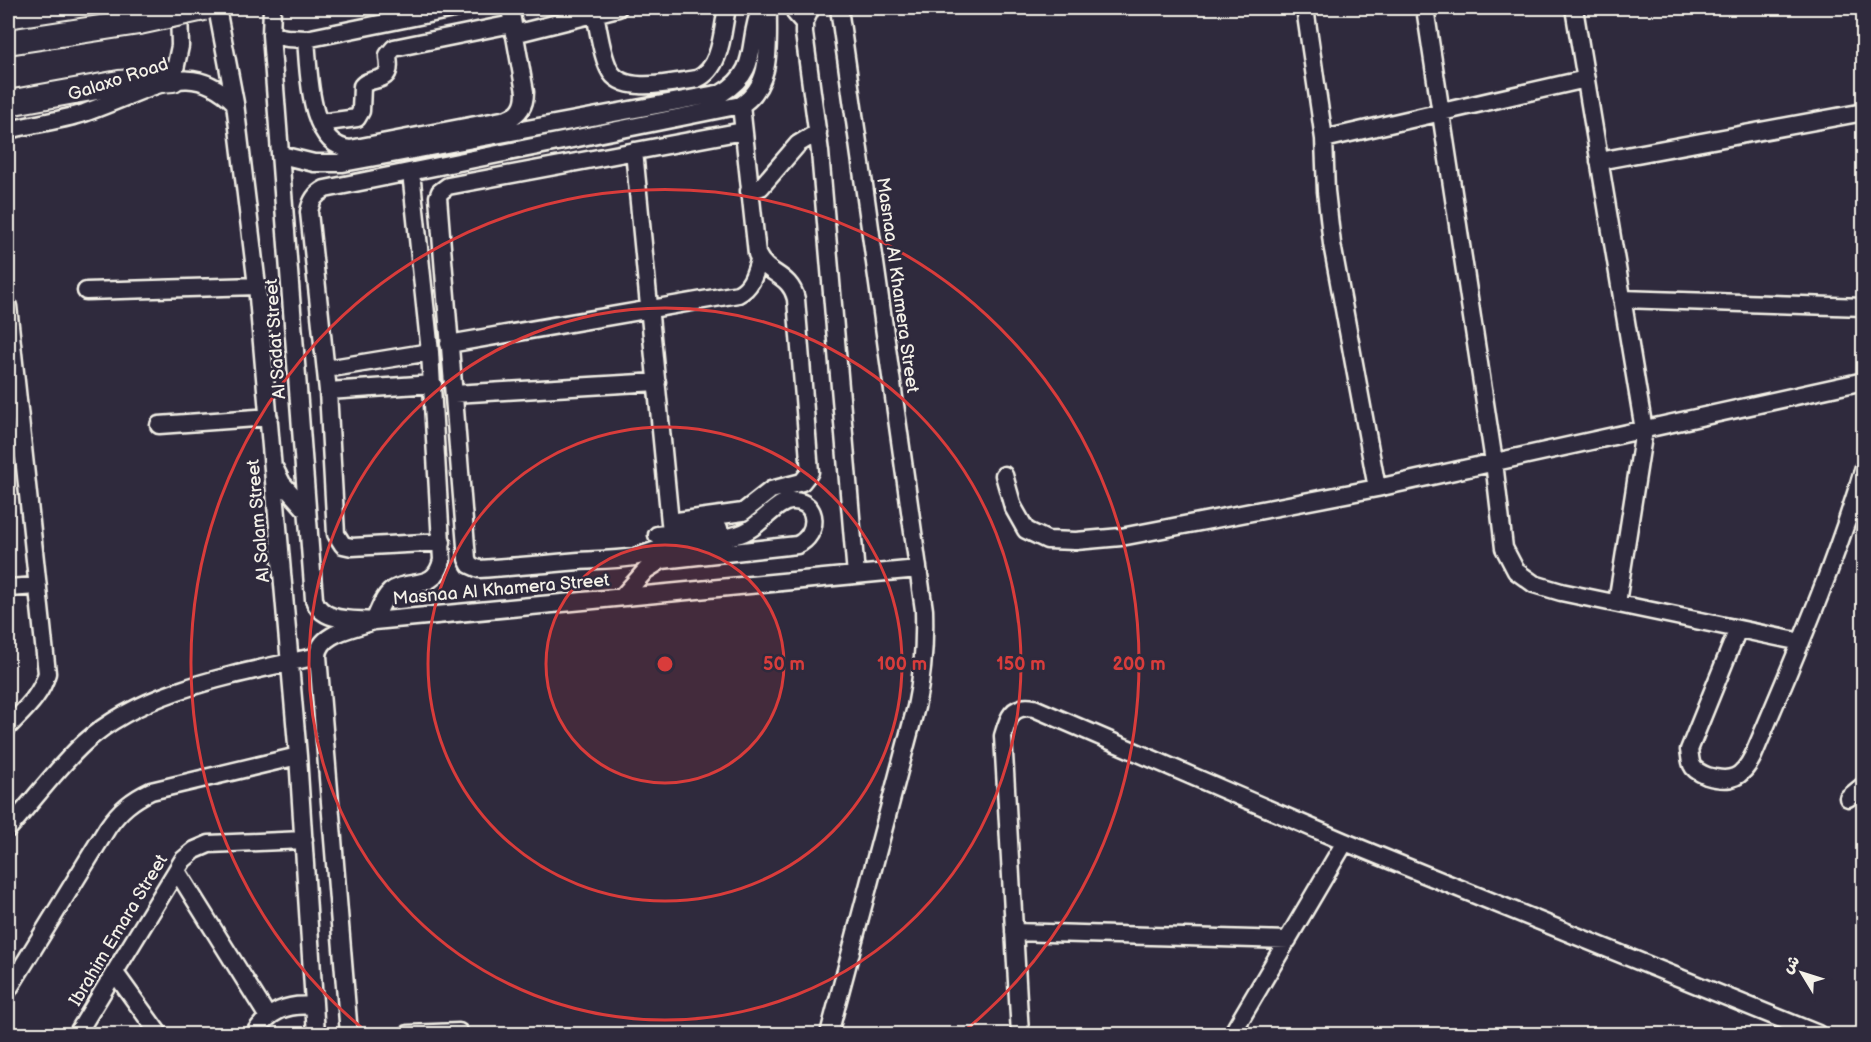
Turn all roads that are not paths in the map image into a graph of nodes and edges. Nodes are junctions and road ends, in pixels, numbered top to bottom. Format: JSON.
{"nodes":[{"id":1,"x":179,"y":8,"type":"edge"},
{"id":2,"x":204,"y":8,"type":"edge"},
{"id":3,"x":217,"y":8,"type":"edge"},
{"id":4,"x":272,"y":8,"type":"edge"},
{"id":5,"x":458,"y":8,"type":"edge"},
{"id":6,"x":618,"y":8,"type":"edge"},
{"id":7,"x":727,"y":8,"type":"edge"},
{"id":8,"x":761,"y":8,"type":"edge"},
{"id":9,"x":768,"y":8,"type":"edge"},
{"id":10,"x":794,"y":8,"type":"edge"},
{"id":11,"x":839,"y":8,"type":"edge"},
{"id":12,"x":1305,"y":8,"type":"edge"},
{"id":13,"x":1425,"y":8,"type":"edge"},
{"id":14,"x":1574,"y":8,"type":"edge"},
{"id":15,"x":595,"y":14,"type":"junction"},
{"id":16,"x":808,"y":15,"type":"edge"},
{"id":17,"x":512,"y":22,"type":"edge"},
{"id":18,"x":271,"y":35,"type":"junction"},
{"id":19,"x":306,"y":39,"type":"junction"},
{"id":20,"x":8,"y":42,"type":"edge"},
{"id":21,"x":173,"y":79,"type":"junction"},
{"id":22,"x":1586,"y":79,"type":"junction"},
{"id":23,"x":623,"y":83,"type":"junction"},
{"id":24,"x":8,"y":103,"type":"edge"},
{"id":25,"x":235,"y":103,"type":"junction"},
{"id":26,"x":741,"y":105,"type":"junction"},
{"id":27,"x":623,"y":112,"type":"junction"},
{"id":28,"x":1863,"y":112,"type":"edge"},
{"id":29,"x":1441,"y":113,"type":"junction"},
{"id":30,"x":320,"y":123,"type":"junction"},
{"id":31,"x":8,"y":130,"type":"edge"},
{"id":32,"x":743,"y":131,"type":"junction"},
{"id":33,"x":818,"y":132,"type":"junction"},
{"id":34,"x":1324,"y":139,"type":"junction"},
{"id":35,"x":634,"y":152,"type":"junction"},
{"id":36,"x":280,"y":155,"type":"junction"},
{"id":37,"x":1599,"y":161,"type":"junction"},
{"id":38,"x":411,"y":172,"type":"junction"},
{"id":39,"x":750,"y":199,"type":"junction"},
{"id":40,"x":759,"y":260,"type":"junction"},
{"id":41,"x":257,"y":286,"type":"junction"},
{"id":42,"x":86,"y":291,"type":"dead end"},
{"id":43,"x":1622,"y":299,"type":"junction"},
{"id":44,"x":8,"y":306,"type":"edge"},
{"id":45,"x":1863,"y":307,"type":"edge"},
{"id":46,"x":649,"y":308,"type":"junction"},
{"id":47,"x":449,"y":344,"type":"junction"},
{"id":48,"x":430,"y":352,"type":"junction"},
{"id":49,"x":326,"y":369,"type":"junction"},
{"id":50,"x":1863,"y":381,"type":"edge"},
{"id":51,"x":657,"y":382,"type":"junction"},
{"id":52,"x":433,"y":384,"type":"junction"},
{"id":53,"x":328,"y":391,"type":"junction"},
{"id":54,"x":453,"y":394,"type":"junction"},
{"id":55,"x":13,"y":415,"type":"edge"},
{"id":56,"x":268,"y":417,"type":"junction"},
{"id":57,"x":159,"y":425,"type":"dead end"},
{"id":58,"x":1644,"y":430,"type":"junction"},
{"id":59,"x":1494,"y":462,"type":"junction"},
{"id":60,"x":273,"y":466,"type":"junction"},
{"id":61,"x":1863,"y":467,"type":"edge"},
{"id":62,"x":1004,"y":475,"type":"dead end"},
{"id":63,"x":1377,"y":488,"type":"junction"},
{"id":64,"x":307,"y":511,"type":"junction"},
{"id":65,"x":666,"y":530,"type":"junction"},
{"id":66,"x":717,"y":533,"type":"junction"},
{"id":67,"x":442,"y":542,"type":"junction"},
{"id":68,"x":918,"y":569,"type":"junction"},
{"id":69,"x":856,"y":575,"type":"junction"},
{"id":70,"x":37,"y":586,"type":"junction"},
{"id":71,"x":8,"y":588,"type":"edge"},
{"id":72,"x":622,"y":597,"type":"junction"},
{"id":73,"x":1617,"y":603,"type":"junction"},
{"id":74,"x":374,"y":621,"type":"junction"},
{"id":75,"x":1738,"y":629,"type":"junction"},
{"id":76,"x":1801,"y":642,"type":"junction"},
{"id":77,"x":318,"y":656,"type":"junction"},
{"id":78,"x":290,"y":662,"type":"junction"},
{"id":79,"x":8,"y":727,"type":"edge"},
{"id":80,"x":298,"y":756,"type":"junction"},
{"id":81,"x":1863,"y":785,"type":"edge"},
{"id":82,"x":1848,"y":798,"type":"dead end"},
{"id":83,"x":8,"y":829,"type":"edge"},
{"id":84,"x":304,"y":840,"type":"junction"},
{"id":85,"x":1345,"y":842,"type":"junction"},
{"id":86,"x":177,"y":871,"type":"junction"},
{"id":87,"x":1014,"y":932,"type":"junction"},
{"id":88,"x":1288,"y":940,"type":"junction"},
{"id":89,"x":115,"y":973,"type":"junction"},
{"id":90,"x":8,"y":990,"type":"edge"},
{"id":91,"x":314,"y":1006,"type":"junction"},
{"id":92,"x":268,"y":1017,"type":"junction"},
{"id":93,"x":459,"y":1032,"type":"dead end"},
{"id":94,"x":1810,"y":1033,"type":"edge"},
{"id":95,"x":422,"y":1034,"type":"edge"},
{"id":96,"x":77,"y":1035,"type":"edge"},
{"id":97,"x":159,"y":1035,"type":"edge"},
{"id":98,"x":254,"y":1035,"type":"edge"},
{"id":99,"x":316,"y":1035,"type":"edge"},
{"id":100,"x":349,"y":1035,"type":"edge"},
{"id":101,"x":408,"y":1035,"type":"edge"},
{"id":102,"x":829,"y":1035,"type":"edge"},
{"id":103,"x":1020,"y":1035,"type":"edge"},
{"id":104,"x":1232,"y":1035,"type":"edge"}],
"edges":[{"from":1,"to":21,"type":"street"},
{"from":2,"to":20,"type":"highway","bridge":true},
{"from":3,"to":25,"type":"street","name":"Al Salam Street"},
{"from":4,"to":18,"type":"street","name":"Al Sadat Street"},
{"from":5,"to":19,"type":"street"},
{"from":6,"to":15,"type":"street"},
{"from":7,"to":23,"type":"street"},
{"from":8,"to":27,"type":"street"},
{"from":9,"to":26,"type":"street"},
{"from":10,"to":16,"type":"street"},
{"from":11,"to":68,"type":"street","name":"Masnaa Al Khamera Street"},
{"from":12,"to":34,"type":"street"},
{"from":13,"to":29,"type":"street"},
{"from":14,"to":22,"type":"street"},
{"from":15,"to":17,"type":"street"},
{"from":15,"to":23,"type":"street"},
{"from":16,"to":33,"type":"street"},
{"from":17,"to":30,"type":"street"},
{"from":17,"to":30,"type":"street"},
{"from":18,"to":19,"type":"street"},
{"from":18,"to":36,"type":"street","name":"Al Sadat Street"},
{"from":19,"to":30,"type":"street"},
{"from":21,"to":24,"type":"highway"},
{"from":21,"to":25,"type":"street","name":"Galaxo Road"},
{"from":21,"to":31,"type":"street","name":"Galaxo Road"},
{"from":22,"to":29,"type":"street"},
{"from":22,"to":37,"type":"street"},
{"from":23,"to":27,"type":"street"},
{"from":25,"to":41,"type":"street","name":"Al Salam Street"},
{"from":26,"to":32,"type":"street"},
{"from":26,"to":38,"type":"street"},
{"from":27,"to":36,"type":"street"},
{"from":28,"to":37,"type":"street"},
{"from":29,"to":34,"type":"street"},
{"from":29,"to":59,"type":"street"},
{"from":32,"to":35,"type":"street"},
{"from":32,"to":39,"type":"street"},
{"from":33,"to":39,"type":"street"},
{"from":33,"to":69,"type":"street"},
{"from":34,"to":63,"type":"street"},
{"from":35,"to":46,"type":"street"},
{"from":35,"to":47,"type":"street"},
{"from":36,"to":64,"type":"street","name":"Al Sadat Street"},
{"from":37,"to":43,"type":"street"},
{"from":38,"to":48,"type":"street"},
{"from":38,"to":49,"type":"street"},
{"from":39,"to":40,"type":"street"},
{"from":40,"to":46,"type":"street"},
{"from":40,"to":65,"type":"street"},
{"from":41,"to":42,"type":"street"},
{"from":41,"to":56,"type":"street","name":"Al Salam Street"},
{"from":43,"to":45,"type":"street"},
{"from":43,"to":58,"type":"street"},
{"from":44,"to":55,"type":"street"},
{"from":46,"to":47,"type":"street"},
{"from":46,"to":51,"type":"street"},
{"from":47,"to":54,"type":"street"},
{"from":48,"to":49,"type":"street"},
{"from":48,"to":52,"type":"street"},
{"from":49,"to":53,"type":"street"},
{"from":50,"to":58,"type":"street"},
{"from":51,"to":54,"type":"street"},
{"from":51,"to":65,"type":"street"},
{"from":52,"to":53,"type":"street"},
{"from":52,"to":67,"type":"street"},
{"from":53,"to":67,"type":"street"},
{"from":54,"to":66,"type":"street"},
{"from":55,"to":70,"type":"street"},
{"from":56,"to":57,"type":"street"},
{"from":56,"to":60,"type":"street","name":"Al Salam Street"},
{"from":58,"to":59,"type":"street"},
{"from":58,"to":73,"type":"street"},
{"from":59,"to":63,"type":"street"},
{"from":59,"to":73,"type":"street"},
{"from":60,"to":64,"type":"street"},
{"from":60,"to":78,"type":"street","name":"Al Salam Street"},
{"from":61,"to":76,"type":"street"},
{"from":62,"to":63,"type":"street"},
{"from":64,"to":74,"type":"street","name":"Al Sadat Street"},
{"from":65,"to":66,"type":"street"},
{"from":66,"to":72,"type":"street"},
{"from":67,"to":74,"type":"street"},
{"from":68,"to":69,"type":"street","name":"Masnaa Al Khamera Street"},
{"from":68,"to":102,"type":"street","name":"Masnaa Al Khamera Street"},
{"from":69,"to":72,"type":"street","name":"Masnaa Al Khamera Street"},
{"from":70,"to":71,"type":"street"},
{"from":70,"to":79,"type":"street"},
{"from":72,"to":74,"type":"street","name":"Masnaa Al Khamera Street"},
{"from":73,"to":75,"type":"street"},
{"from":74,"to":77,"type":"street"},
{"from":75,"to":76,"type":"street"},
{"from":75,"to":76,"type":"street"},
{"from":77,"to":78,"type":"street"},
{"from":77,"to":100,"type":"street"},
{"from":78,"to":80,"type":"street","name":"Al Salam Street"},
{"from":78,"to":83,"type":"street"},
{"from":80,"to":84,"type":"street","name":"Al Salam Street"},
{"from":80,"to":90,"type":"street"},
{"from":81,"to":82,"type":"street"},
{"from":84,"to":86,"type":"street","name":"Ibrahim Emara Street"},
{"from":84,"to":91,"type":"street","name":"Al Salam Street"},
{"from":85,"to":87,"type":"street"},
{"from":85,"to":88,"type":"street"},
{"from":85,"to":94,"type":"street"},
{"from":86,"to":89,"type":"street","name":"Ibrahim Emara Street"},
{"from":86,"to":92,"type":"street"},
{"from":87,"to":88,"type":"street"},
{"from":87,"to":103,"type":"street"},
{"from":88,"to":104,"type":"street"},
{"from":89,"to":96,"type":"street","name":"Ibrahim Emara Street"},
{"from":89,"to":97,"type":"street"},
{"from":91,"to":92,"type":"street"},
{"from":91,"to":99,"type":"street","name":"Al Salam Street"},
{"from":92,"to":98,"type":"street"},
{"from":93,"to":95,"type":"street"},
{"from":95,"to":101,"type":"street"}]}
